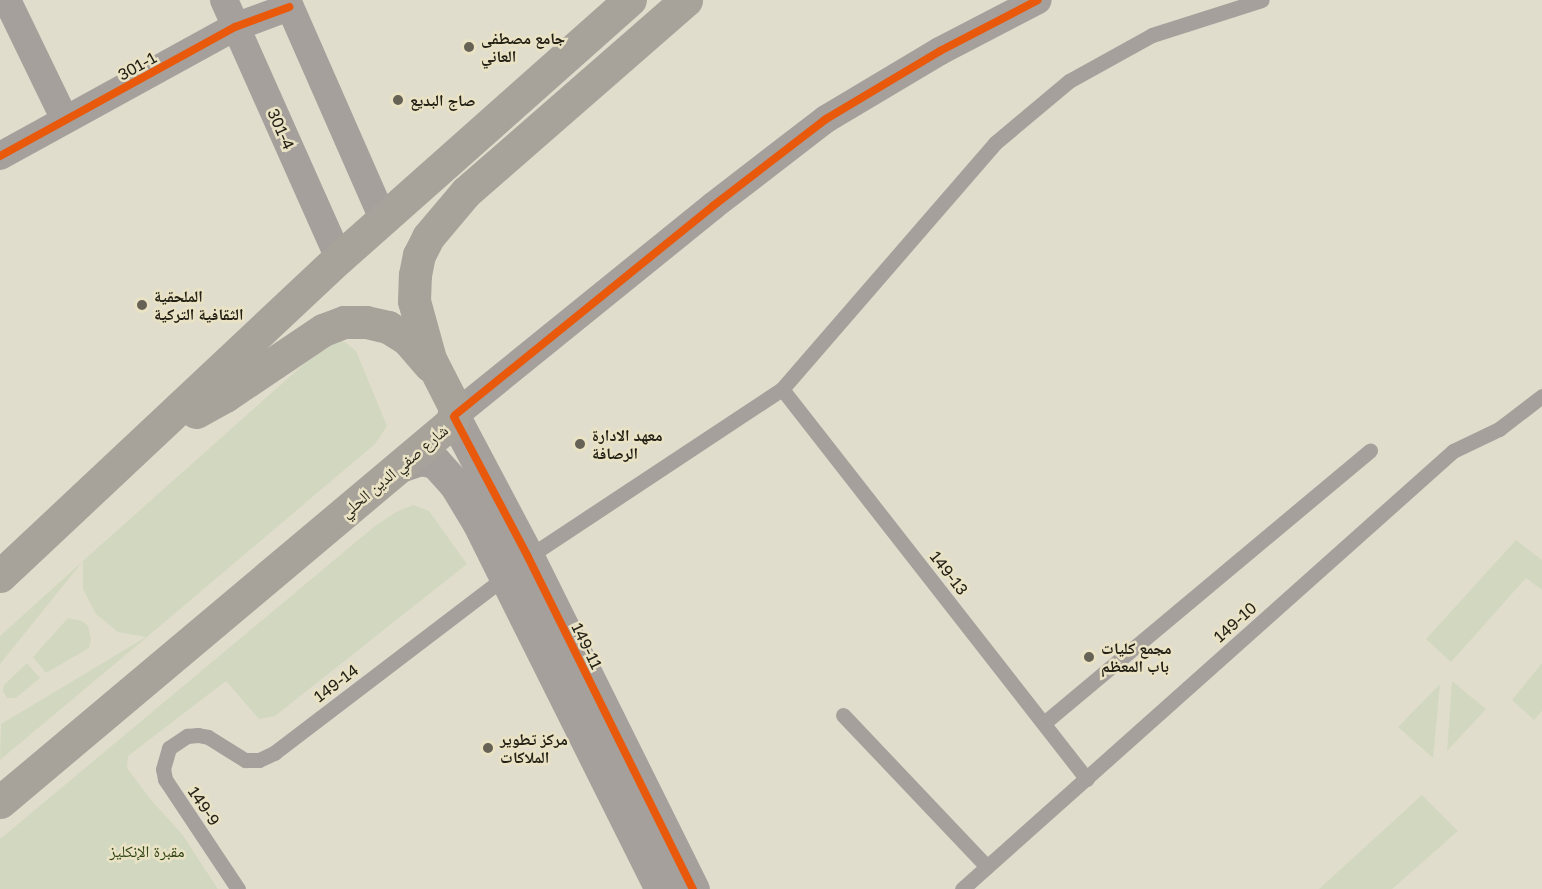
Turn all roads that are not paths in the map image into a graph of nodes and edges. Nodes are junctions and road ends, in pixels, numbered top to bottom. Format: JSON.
{"nodes":[{"id":1,"x":8,"y":0,"type":"edge"},
{"id":2,"x":224,"y":0,"type":"edge"},
{"id":3,"x":630,"y":0,"type":"edge"},
{"id":4,"x":686,"y":0,"type":"edge"},
{"id":5,"x":1038,"y":0,"type":"edge"},
{"id":6,"x":1262,"y":0,"type":"edge"},
{"id":7,"x":288,"y":3,"type":"edge"},
{"id":8,"x":235,"y":27,"type":"junction"},
{"id":9,"x":65,"y":120,"type":"junction"},
{"id":10,"x":0,"y":156,"type":"edge"},
{"id":11,"x":383,"y":219,"type":"junction"},
{"id":12,"x":339,"y":258,"type":"junction"},
{"id":13,"x":439,"y":379,"type":"junction"},
{"id":14,"x":782,"y":389,"type":"junction"},
{"id":15,"x":1542,"y":396,"type":"edge"},
{"id":16,"x":454,"y":416,"type":"junction"},
{"id":17,"x":166,"y":423,"type":"junction"},
{"id":18,"x":1370,"y":450,"type":"dead end"},
{"id":19,"x":403,"y":465,"type":"junction"},
{"id":20,"x":516,"y":567,"type":"junction"},
{"id":21,"x":0,"y":576,"type":"edge"},
{"id":22,"x":843,"y":715,"type":"dead end"},
{"id":23,"x":1044,"y":723,"type":"junction"},
{"id":24,"x":177,"y":741,"type":"joint"},
{"id":25,"x":1087,"y":779,"type":"junction"},
{"id":26,"x":0,"y":802,"type":"edge"},
{"id":27,"x":987,"y":867,"type":"junction"},
{"id":28,"x":238,"y":889,"type":"edge"},
{"id":29,"x":661,"y":889,"type":"edge"},
{"id":30,"x":693,"y":889,"type":"edge"},
{"id":31,"x":962,"y":889,"type":"edge"}],
"edges":[{"from":1,"to":9,"type":"street"},
{"from":2,"to":8,"type":"street","name":"301-4"},
{"from":3,"to":11,"type":"main road"},
{"from":4,"to":13,"type":"main road","name":"شارع صفي الدين الحلي"},
{"from":5,"to":16,"type":"street"},
{"from":6,"to":14,"type":"lane","name":"149-14"},
{"from":7,"to":8,"type":"street","name":"301-1"},
{"from":7,"to":11,"type":"street"},
{"from":8,"to":9,"type":"street","name":"301-1"},
{"from":8,"to":12,"type":"street","name":"301-4"},
{"from":9,"to":10,"type":"street","name":"301-1"},
{"from":11,"to":12,"type":"main road"},
{"from":12,"to":17,"type":"main road"},
{"from":13,"to":16,"type":"main road","name":"شارع صفي الدين الحلي"},
{"from":13,"to":17,"type":"main road"},
{"from":14,"to":20,"type":"lane","name":"149-14"},
{"from":14,"to":23,"type":"lane","name":"149-13"},
{"from":15,"to":25,"type":"lane","name":"149-10"},
{"from":16,"to":19,"type":"main road","name":"شارع صفي الدين الحلي"},
{"from":16,"to":20,"type":"street","name":"149-11"},
{"from":17,"to":21,"type":"main road"},
{"from":18,"to":23,"type":"lane"},
{"from":19,"to":20,"type":"street","name":"149-11"},
{"from":19,"to":26,"type":"main road","name":"شارع صفي الدين الحلي"},
{"from":20,"to":24,"type":"lane","name":"149-14"},
{"from":20,"to":29,"type":"street","name":"149-11"},
{"from":20,"to":30,"type":"street","name":"149-11"},
{"from":22,"to":27,"type":"lane"},
{"from":23,"to":25,"type":"lane","name":"149-13"},
{"from":24,"to":28,"type":"lane","name":"149-9"},
{"from":25,"to":27,"type":"lane","name":"149-10"},
{"from":27,"to":31,"type":"lane","name":"149-10"}]}
